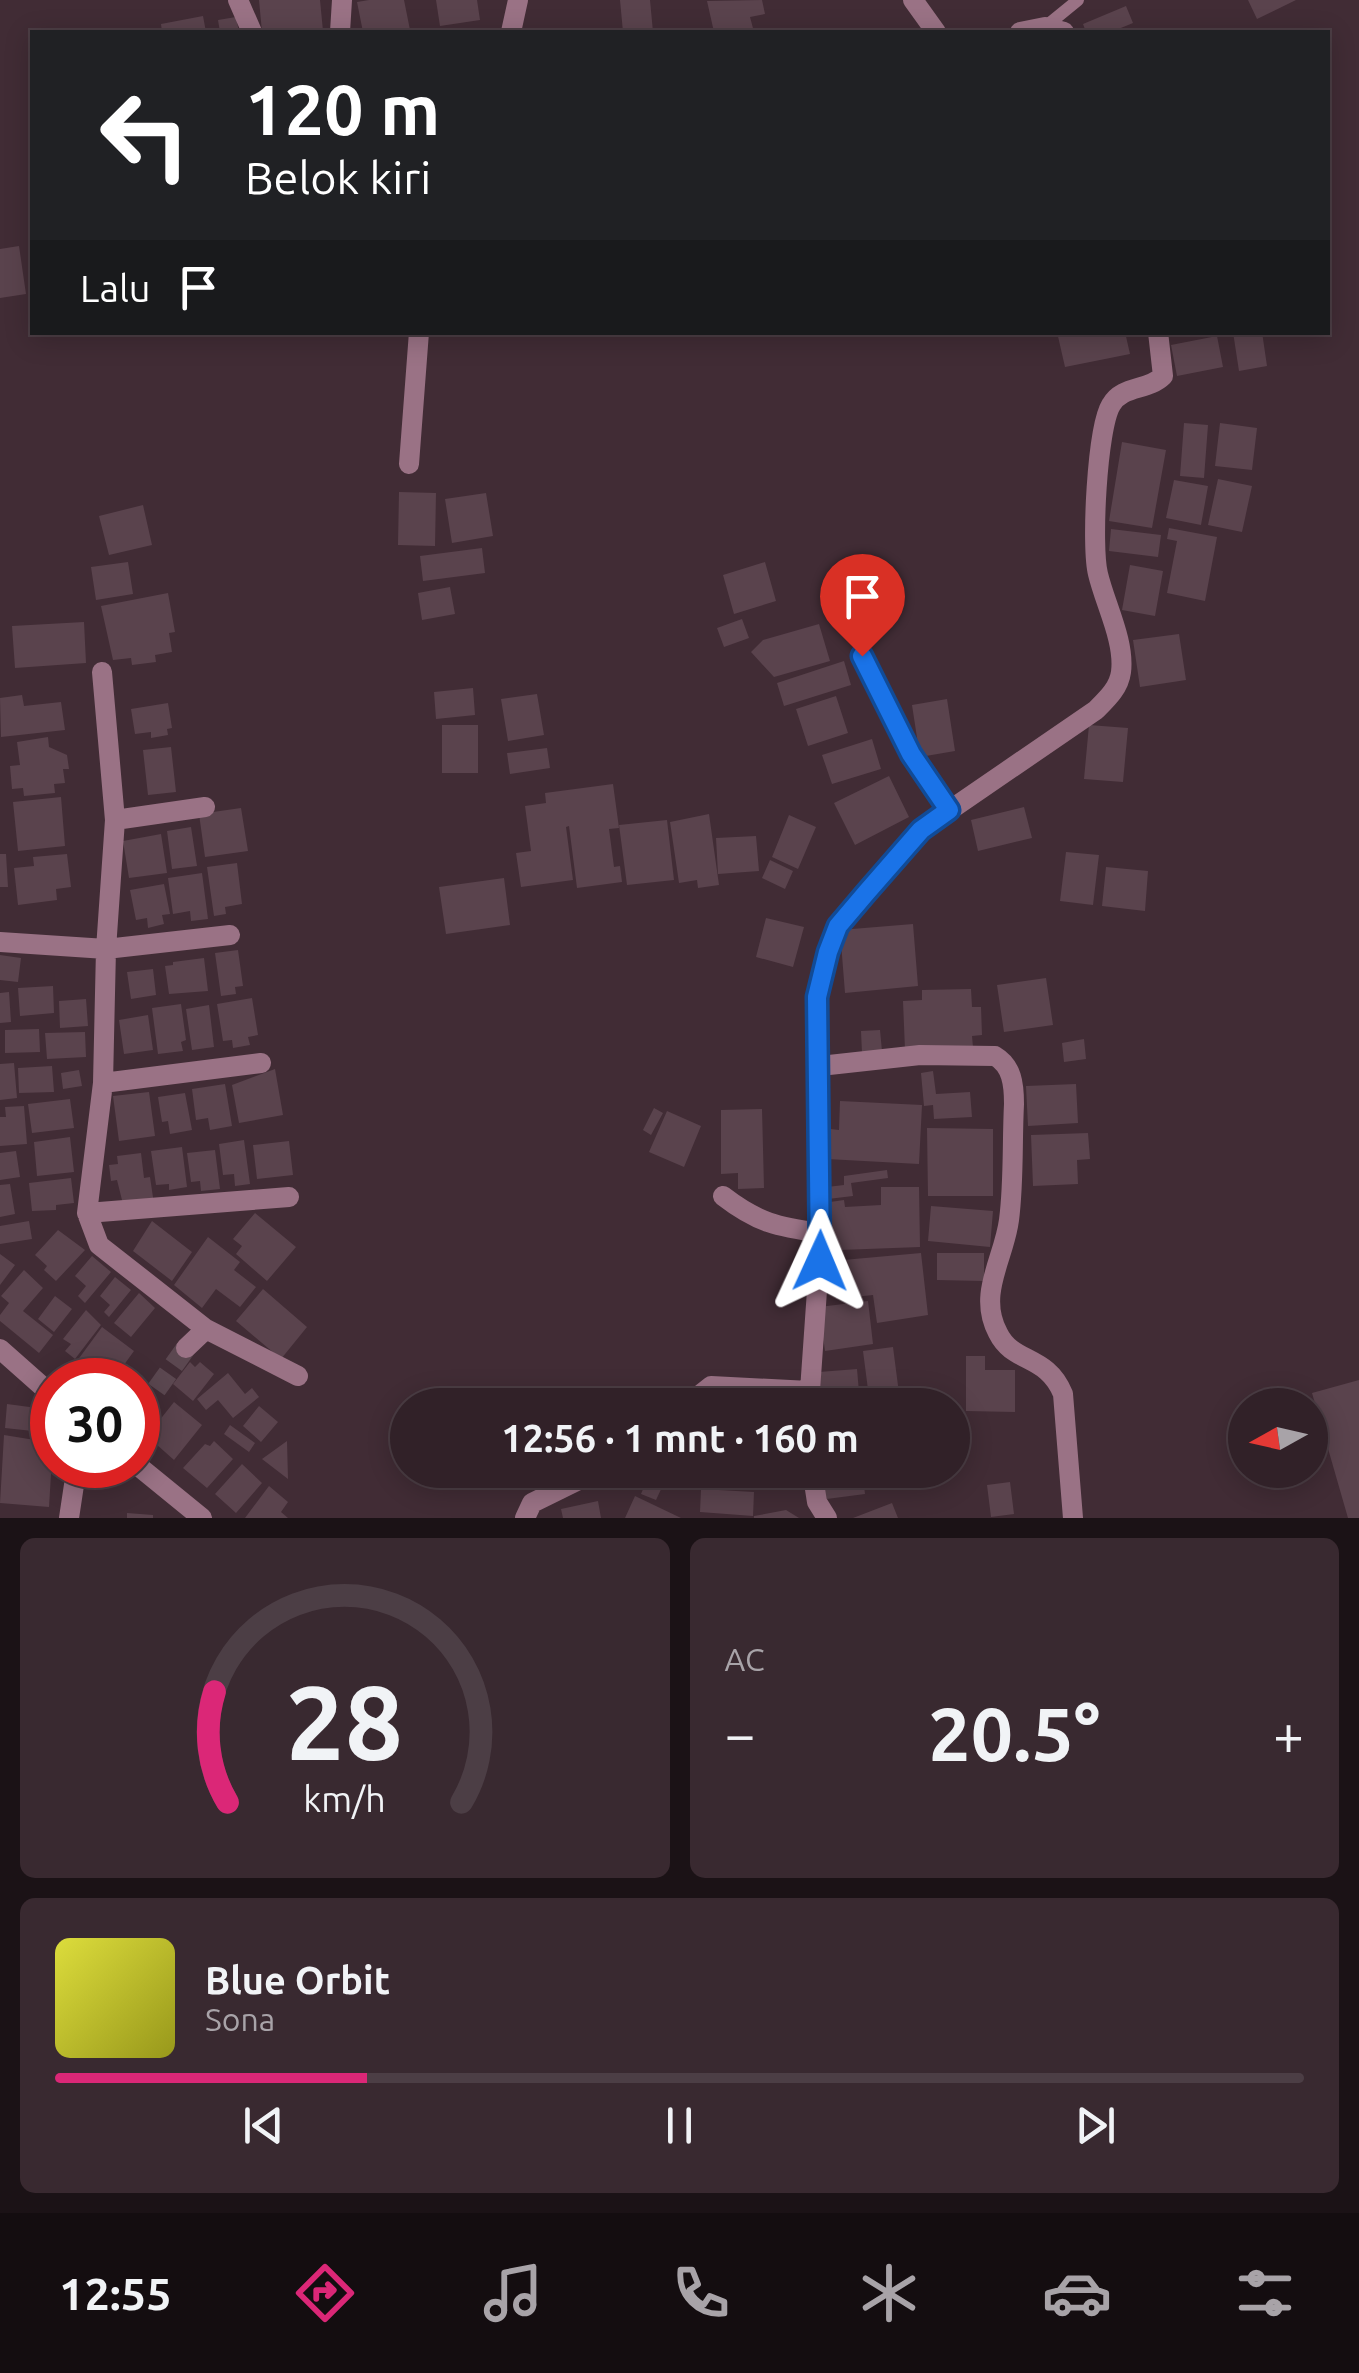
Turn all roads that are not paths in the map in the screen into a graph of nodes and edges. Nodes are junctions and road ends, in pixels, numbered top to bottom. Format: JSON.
{"nodes":[{"id":1,"x":238,"y":0,"type":"edge"},
{"id":2,"x":342,"y":0,"type":"edge"},
{"id":3,"x":518,"y":0,"type":"edge"},
{"id":4,"x":912,"y":0,"type":"edge"},
{"id":5,"x":1078,"y":0,"type":"edge"},
{"id":6,"x":251,"y":30,"type":"edge"},
{"id":7,"x":340,"y":30,"type":"edge"},
{"id":8,"x":511,"y":30,"type":"edge"},
{"id":9,"x":934,"y":30,"type":"edge"},
{"id":10,"x":1054,"y":30,"type":"edge"},
{"id":11,"x":419,"y":335,"type":"edge"},
{"id":12,"x":1158,"y":335,"type":"edge"},
{"id":13,"x":409,"y":464,"type":"dead end"},
{"id":14,"x":862,"y":656,"type":"dead end"},
{"id":15,"x":102,"y":672,"type":"dead end"},
{"id":16,"x":205,"y":808,"type":"dead end"},
{"id":17,"x":949,"y":810,"type":"junction"},
{"id":18,"x":115,"y":820,"type":"junction"},
{"id":19,"x":230,"y":935,"type":"dead end"},
{"id":20,"x":0,"y":942,"type":"edge"},
{"id":21,"x":106,"y":948,"type":"junction"},
{"id":22,"x":261,"y":1063,"type":"dead end"},
{"id":23,"x":820,"y":1066,"type":"junction"},
{"id":24,"x":103,"y":1083,"type":"junction"},
{"id":25,"x":289,"y":1196,"type":"dead end"},
{"id":26,"x":723,"y":1196,"type":"dead end"},
{"id":27,"x":88,"y":1213,"type":"junction"},
{"id":28,"x":821,"y":1233,"type":"junction"},
{"id":29,"x":206,"y":1329,"type":"junction"},
{"id":30,"x":0,"y":1348,"type":"edge"},
{"id":31,"x":186,"y":1348,"type":"tunnel mouth"},
{"id":32,"x":30,"y":1375,"type":"edge"},
{"id":33,"x":298,"y":1376,"type":"dead end"},
{"id":34,"x":810,"y":1388,"type":"edge"},
{"id":35,"x":160,"y":1484,"type":"edge"},
{"id":36,"x":74,"y":1488,"type":"edge"},
{"id":37,"x":563,"y":1488,"type":"edge"},
{"id":38,"x":815,"y":1488,"type":"edge"},
{"id":39,"x":69,"y":1518,"type":"edge"},
{"id":40,"x":202,"y":1518,"type":"edge"},
{"id":41,"x":525,"y":1518,"type":"edge"},
{"id":42,"x":827,"y":1518,"type":"edge"},
{"id":43,"x":1073,"y":1518,"type":"edge"}],
"edges":[{"from":1,"to":6,"type":"street"},
{"from":2,"to":7,"type":"street"},
{"from":3,"to":8,"type":"street"},
{"from":4,"to":9,"type":"street"},
{"from":5,"to":10,"type":"lane"},
{"from":11,"to":13,"type":"street"},
{"from":12,"to":17,"type":"street"},
{"from":14,"to":17,"type":"street"},
{"from":15,"to":18,"type":"street"},
{"from":16,"to":18,"type":"street"},
{"from":17,"to":23,"type":"street"},
{"from":18,"to":21,"type":"street"},
{"from":19,"to":21,"type":"street"},
{"from":20,"to":21,"type":"street"},
{"from":21,"to":24,"type":"street"},
{"from":22,"to":24,"type":"street"},
{"from":23,"to":28,"type":"street"},
{"from":23,"to":43,"type":"street"},
{"from":24,"to":27,"type":"street"},
{"from":25,"to":27,"type":"street"},
{"from":26,"to":28,"type":"street"},
{"from":27,"to":29,"type":"street"},
{"from":28,"to":34,"type":"street"},
{"from":29,"to":31,"type":"street"},
{"from":29,"to":33,"type":"street"},
{"from":30,"to":32,"type":"street"},
{"from":35,"to":40,"type":"street"},
{"from":36,"to":39,"type":"street"},
{"from":37,"to":41,"type":"street"},
{"from":38,"to":42,"type":"street"}]}
